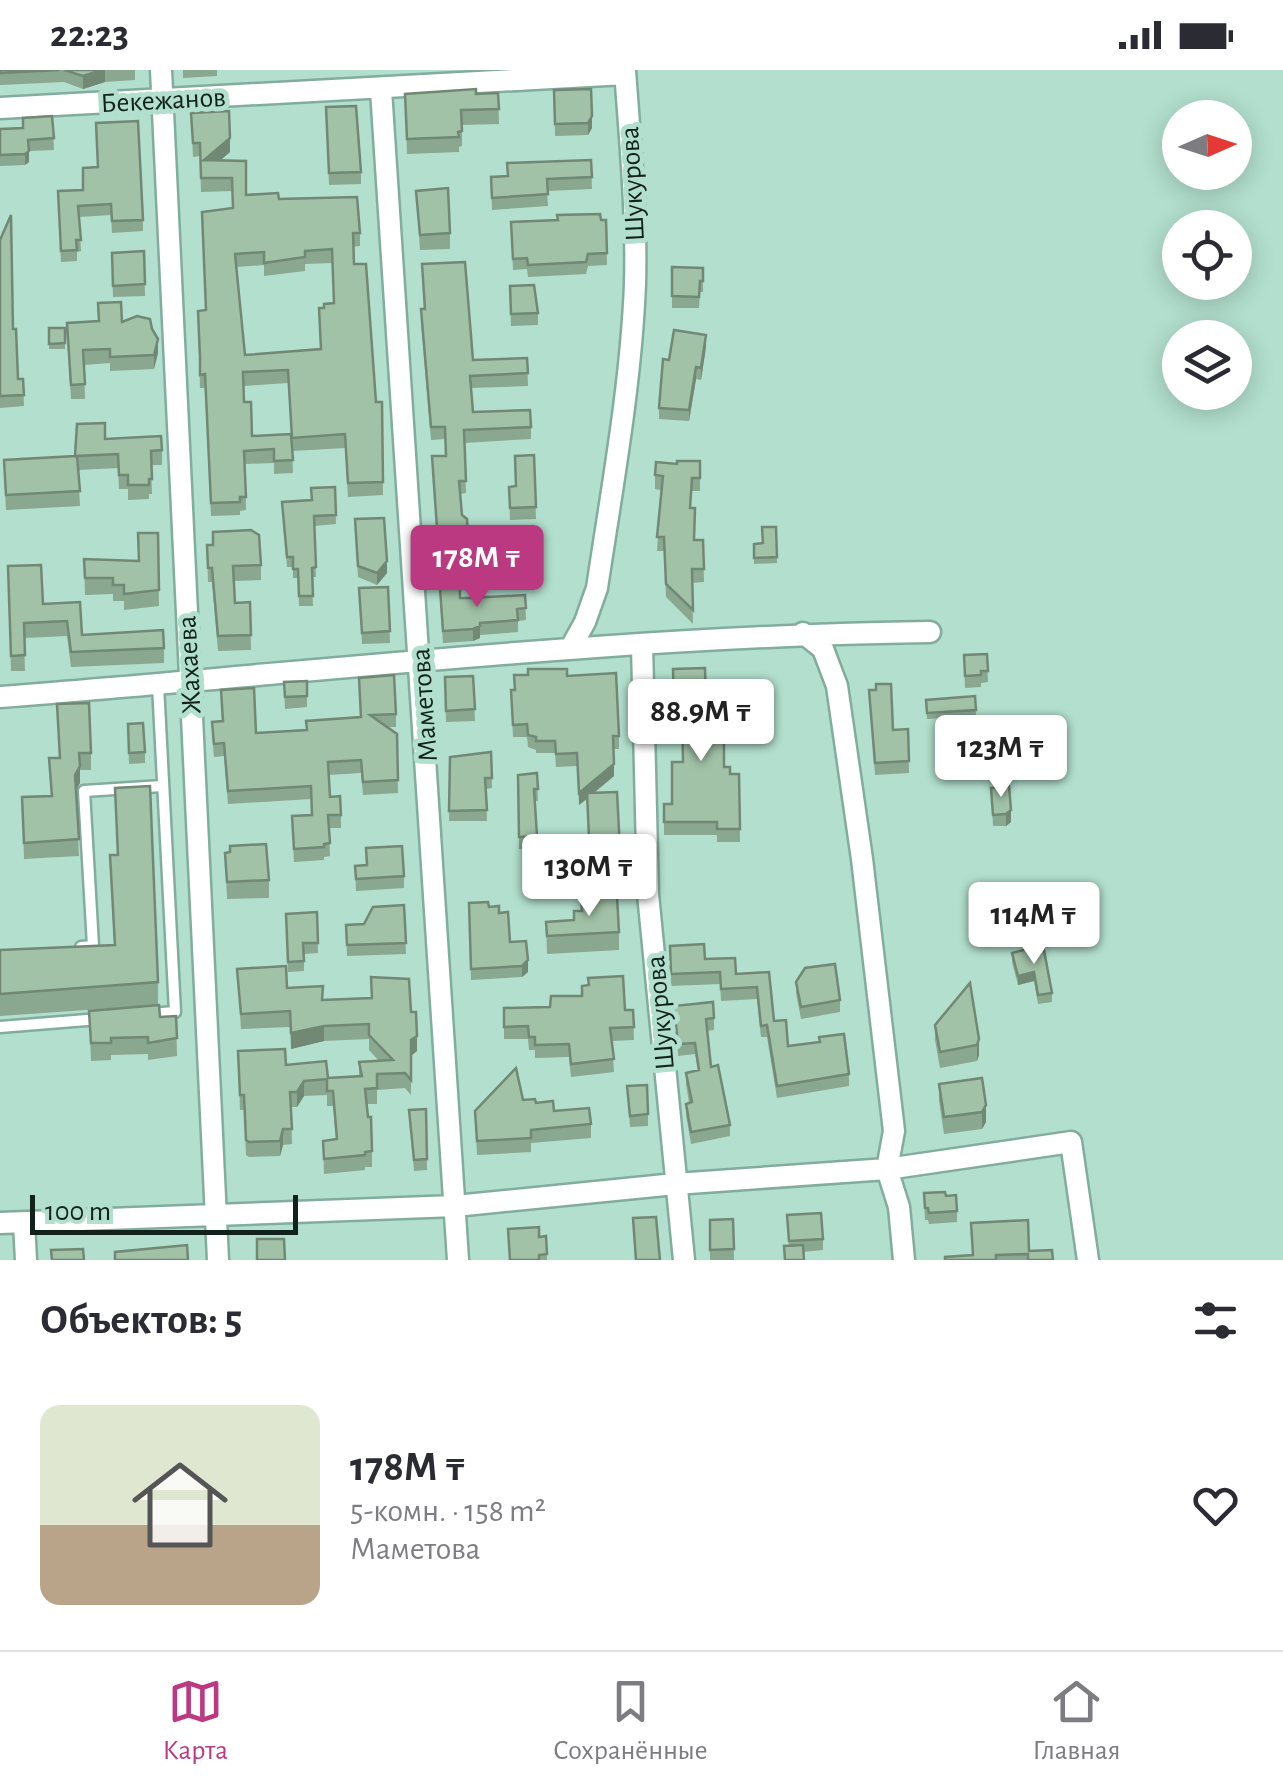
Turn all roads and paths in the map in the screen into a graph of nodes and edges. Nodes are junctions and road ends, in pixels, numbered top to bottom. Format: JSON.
{"nodes":[{"id":1,"x":161,"y":70,"type":"edge"},
{"id":2,"x":625,"y":72,"type":"edge"},
{"id":3,"x":380,"y":90,"type":"junction"},
{"id":4,"x":161,"y":98,"type":"junction"},
{"id":5,"x":0,"y":108,"type":"edge"},
{"id":6,"x":930,"y":632,"type":"dead end"},
{"id":7,"x":803,"y":634,"type":"junction"},
{"id":8,"x":642,"y":645,"type":"junction"},
{"id":9,"x":570,"y":649,"type":"junction"},
{"id":10,"x":421,"y":662,"type":"junction"},
{"id":11,"x":188,"y":680,"type":"junction"},
{"id":12,"x":158,"y":684,"type":"junction"},
{"id":13,"x":0,"y":696,"type":"edge"},
{"id":14,"x":162,"y":786,"type":"junction"},
{"id":15,"x":74,"y":948,"type":"edge"},
{"id":16,"x":136,"y":1015,"type":"edge"},
{"id":17,"x":117,"y":1017,"type":"edge"},
{"id":18,"x":0,"y":1027,"type":"edge"},
{"id":19,"x":887,"y":1169,"type":"junction"},
{"id":20,"x":676,"y":1184,"type":"junction"},
{"id":21,"x":455,"y":1206,"type":"junction"},
{"id":22,"x":216,"y":1216,"type":"junction"},
{"id":23,"x":0,"y":1223,"type":"edge"},
{"id":24,"x":24,"y":1223,"type":"junction"},
{"id":25,"x":26,"y":1260,"type":"edge"},
{"id":26,"x":218,"y":1260,"type":"edge"},
{"id":27,"x":458,"y":1260,"type":"edge"},
{"id":28,"x":684,"y":1260,"type":"edge"},
{"id":29,"x":904,"y":1260,"type":"edge"},
{"id":30,"x":1088,"y":1260,"type":"edge"}],
"edges":[{"from":1,"to":4,"type":"street","name":"Жахаева"},
{"from":2,"to":3,"type":"street","name":"Бекежанов"},
{"from":2,"to":9,"type":"street","name":"Шукурова"},
{"from":3,"to":4,"type":"street","name":"Бекежанов"},
{"from":3,"to":10,"type":"street","name":"Маметова"},
{"from":4,"to":5,"type":"street","name":"Бекежанов"},
{"from":4,"to":11,"type":"street","name":"Жахаева"},
{"from":6,"to":7,"type":"street"},
{"from":7,"to":8,"type":"street"},
{"from":7,"to":19,"type":"street"},
{"from":8,"to":9,"type":"street"},
{"from":8,"to":20,"type":"street","name":"Шукурова"},
{"from":9,"to":10,"type":"street"},
{"from":10,"to":11,"type":"street"},
{"from":10,"to":21,"type":"street","name":"Маметова"},
{"from":11,"to":12,"type":"street"},
{"from":11,"to":22,"type":"street","name":"Жахаева"},
{"from":12,"to":13,"type":"street"},
{"from":12,"to":14,"type":"lane"},
{"from":14,"to":15,"type":"lane"},
{"from":14,"to":16,"type":"lane"},
{"from":17,"to":18,"type":"lane"},
{"from":19,"to":20,"type":"street"},
{"from":19,"to":29,"type":"street"},
{"from":19,"to":30,"type":"street"},
{"from":20,"to":21,"type":"street"},
{"from":20,"to":28,"type":"street","name":"Шукурова"},
{"from":21,"to":22,"type":"street"},
{"from":21,"to":27,"type":"street","name":"Маметова"},
{"from":22,"to":24,"type":"street"},
{"from":22,"to":26,"type":"street","name":"Жахаева"},
{"from":23,"to":24,"type":"street"},
{"from":24,"to":25,"type":"street"}]}
